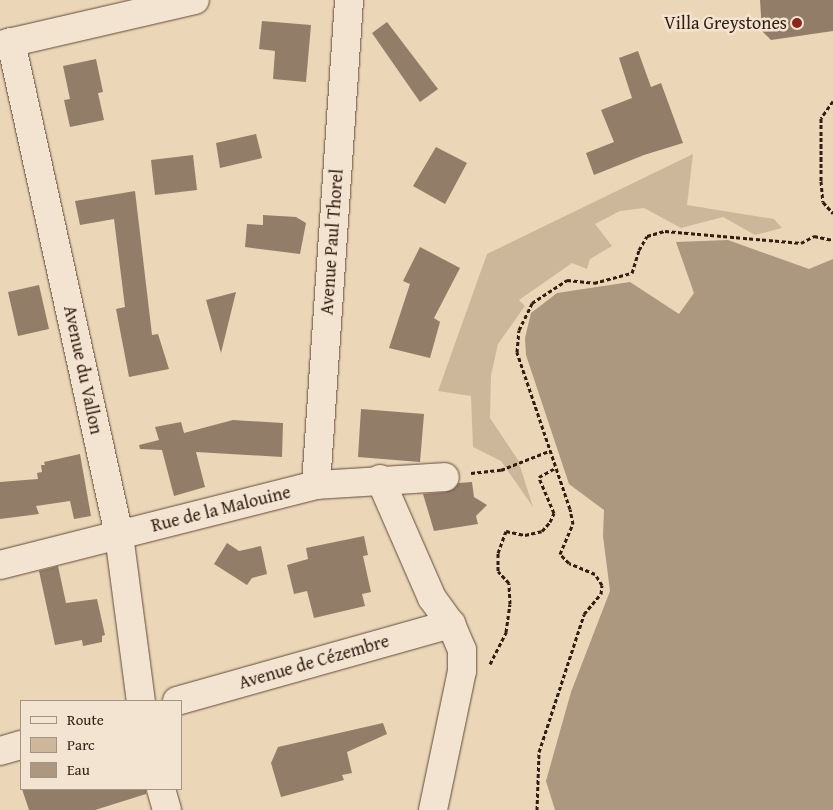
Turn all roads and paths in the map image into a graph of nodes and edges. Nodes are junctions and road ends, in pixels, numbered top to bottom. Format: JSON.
{"nodes":[{"id":1,"x":195,"y":0,"type":"edge"},
{"id":2,"x":349,"y":0,"type":"edge"},
{"id":3,"x":6,"y":43,"type":"edge"},
{"id":4,"x":833,"y":101,"type":"edge"},
{"id":5,"x":833,"y":213,"type":"edge"},
{"id":6,"x":833,"y":240,"type":"edge"},
{"id":7,"x":549,"y":451,"type":"junction"},
{"id":8,"x":555,"y":468,"type":"junction"},
{"id":9,"x":445,"y":477,"type":"joint"},
{"id":10,"x":380,"y":479,"type":"junction"},
{"id":11,"x":316,"y":485,"type":"junction"},
{"id":12,"x":119,"y":535,"type":"junction"},
{"id":13,"x":0,"y":565,"type":"edge"},
{"id":14,"x":451,"y":624,"type":"junction"},
{"id":15,"x":486,"y":669,"type":"dead end"},
{"id":16,"x":141,"y":700,"type":"edge"},
{"id":17,"x":181,"y":700,"type":"edge"},
{"id":18,"x":20,"y":745,"type":"edge"},
{"id":19,"x":0,"y":751,"type":"edge"},
{"id":20,"x":161,"y":790,"type":"edge"},
{"id":21,"x":167,"y":810,"type":"edge"},
{"id":22,"x":433,"y":810,"type":"edge"},
{"id":23,"x":537,"y":810,"type":"edge"}],
"edges":[{"from":1,"to":3,"type":"street"},
{"from":2,"to":11,"type":"street","name":"Avenue Paul Thorel"},
{"from":3,"to":12,"type":"street","name":"Avenue du Vallon"},
{"from":4,"to":5,"type":"path"},
{"from":6,"to":7,"type":"path"},
{"from":7,"to":8,"type":"path"},
{"from":7,"to":9,"type":"path"},
{"from":8,"to":15,"type":"path"},
{"from":8,"to":23,"type":"path"},
{"from":9,"to":10,"type":"street","name":"Rue de la Malouine"},
{"from":10,"to":11,"type":"street","name":"Rue de la Malouine"},
{"from":10,"to":14,"type":"street"},
{"from":11,"to":12,"type":"street","name":"Rue de la Malouine"},
{"from":12,"to":13,"type":"street","name":"Rue de la Malouine"},
{"from":12,"to":16,"type":"street","name":"Avenue du Vallon"},
{"from":14,"to":17,"type":"street","name":"Avenue de Cézembre"},
{"from":14,"to":22,"type":"street"},
{"from":18,"to":19,"type":"street"},
{"from":20,"to":21,"type":"street"}]}
